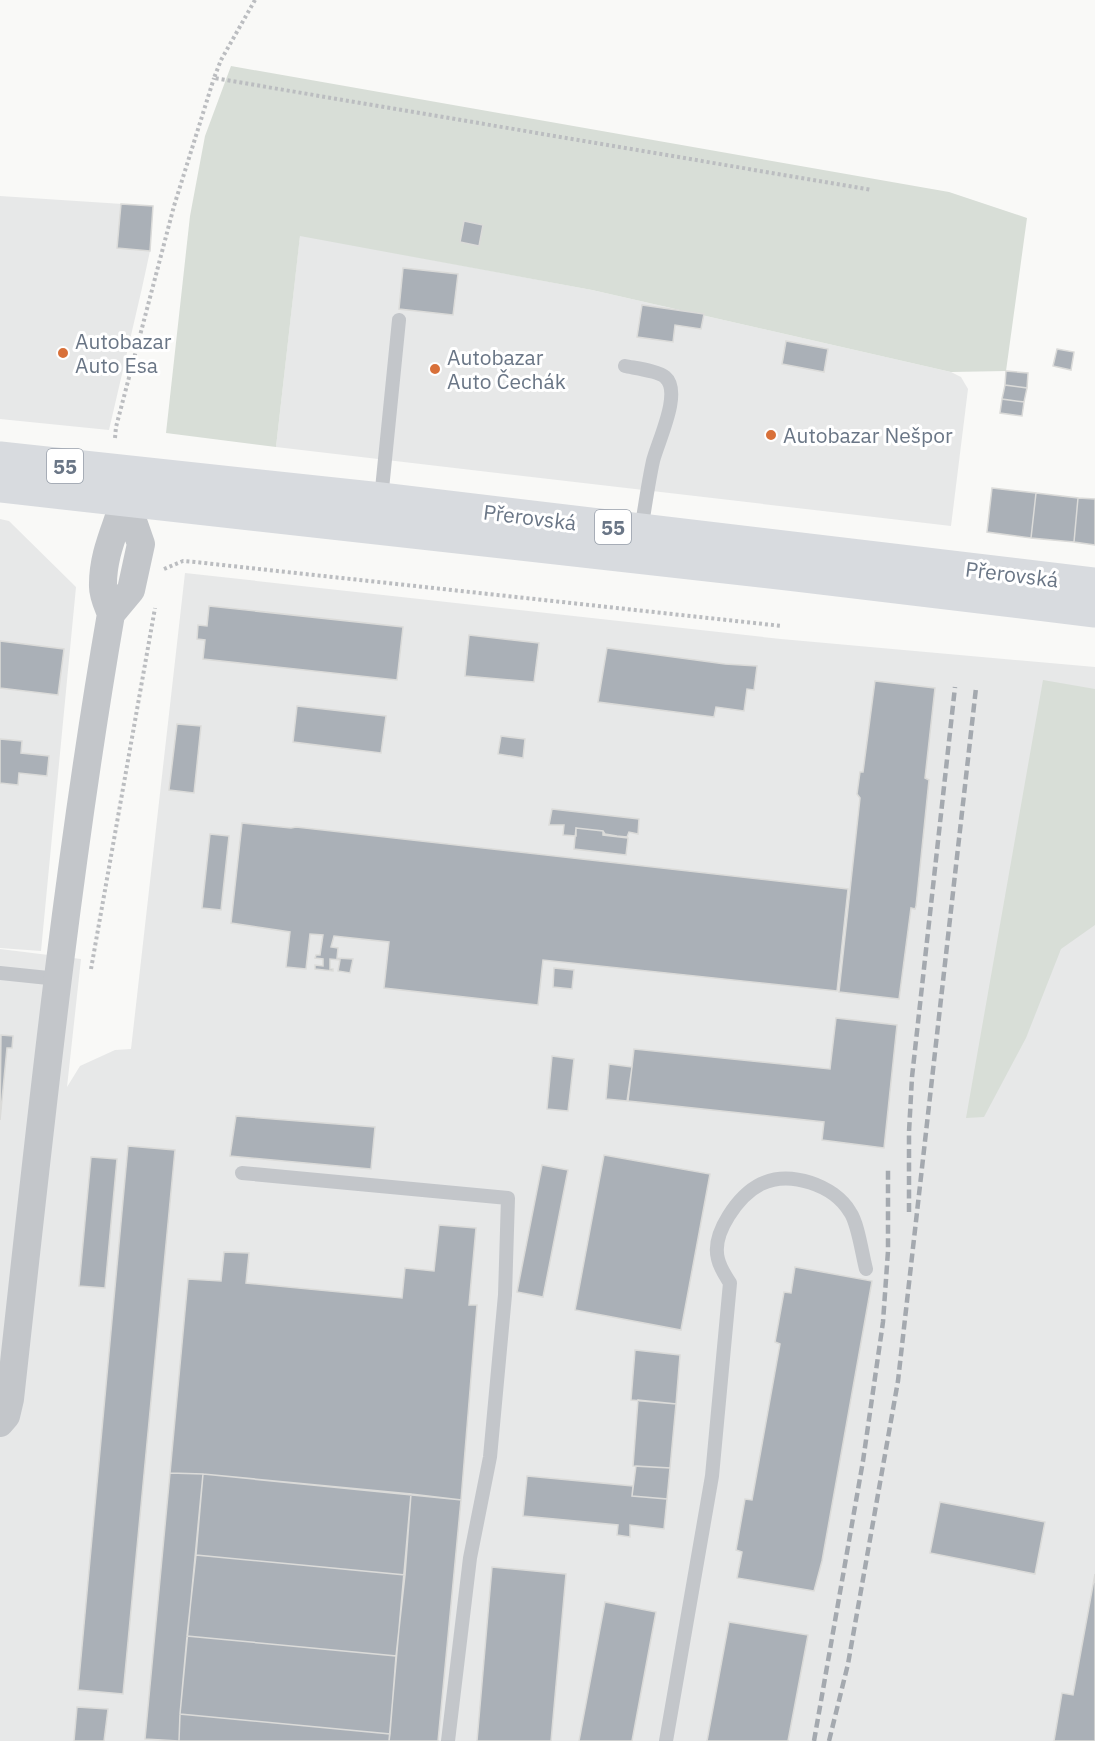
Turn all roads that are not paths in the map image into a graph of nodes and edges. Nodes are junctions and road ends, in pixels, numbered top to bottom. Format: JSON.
{"nodes":[{"id":1,"x":399,"y":320,"type":"dead end"},
{"id":2,"x":625,"y":366,"type":"dead end"},
{"id":3,"x":0,"y":458,"type":"edge"},
{"id":4,"x":0,"y":486,"type":"edge"},
{"id":5,"x":128,"y":487,"type":"junction"},
{"id":6,"x":381,"y":499,"type":"junction"},
{"id":7,"x":641,"y":530,"type":"junction"},
{"id":8,"x":1095,"y":584,"type":"edge"},
{"id":9,"x":1095,"y":611,"type":"edge"},
{"id":10,"x":0,"y":973,"type":"edge"},
{"id":11,"x":58,"y":979,"type":"junction"},
{"id":12,"x":242,"y":1173,"type":"dead end"},
{"id":13,"x":866,"y":1269,"type":"dead end"},
{"id":14,"x":0,"y":1423,"type":"edge"},
{"id":15,"x":448,"y":1741,"type":"edge"},
{"id":16,"x":666,"y":1741,"type":"edge"}],
"edges":[{"from":1,"to":6,"type":"lane"},
{"from":2,"to":7,"type":"lane"},
{"from":3,"to":5,"type":"main road","name":"Přerovská","number":"55"},
{"from":4,"to":5,"type":"main road","number":"55"},
{"from":5,"to":6,"type":"main road","name":"Přerovská","number":"55"},
{"from":5,"to":9,"type":"main road","name":"Přerovská","number":"55"},
{"from":5,"to":11,"type":"street"},
{"from":6,"to":7,"type":"main road","name":"Přerovská","number":"55"},
{"from":7,"to":8,"type":"main road","name":"Přerovská","number":"55"},
{"from":10,"to":11,"type":"lane"},
{"from":11,"to":14,"type":"street"},
{"from":12,"to":15,"type":"lane"},
{"from":13,"to":16,"type":"lane"}]}
